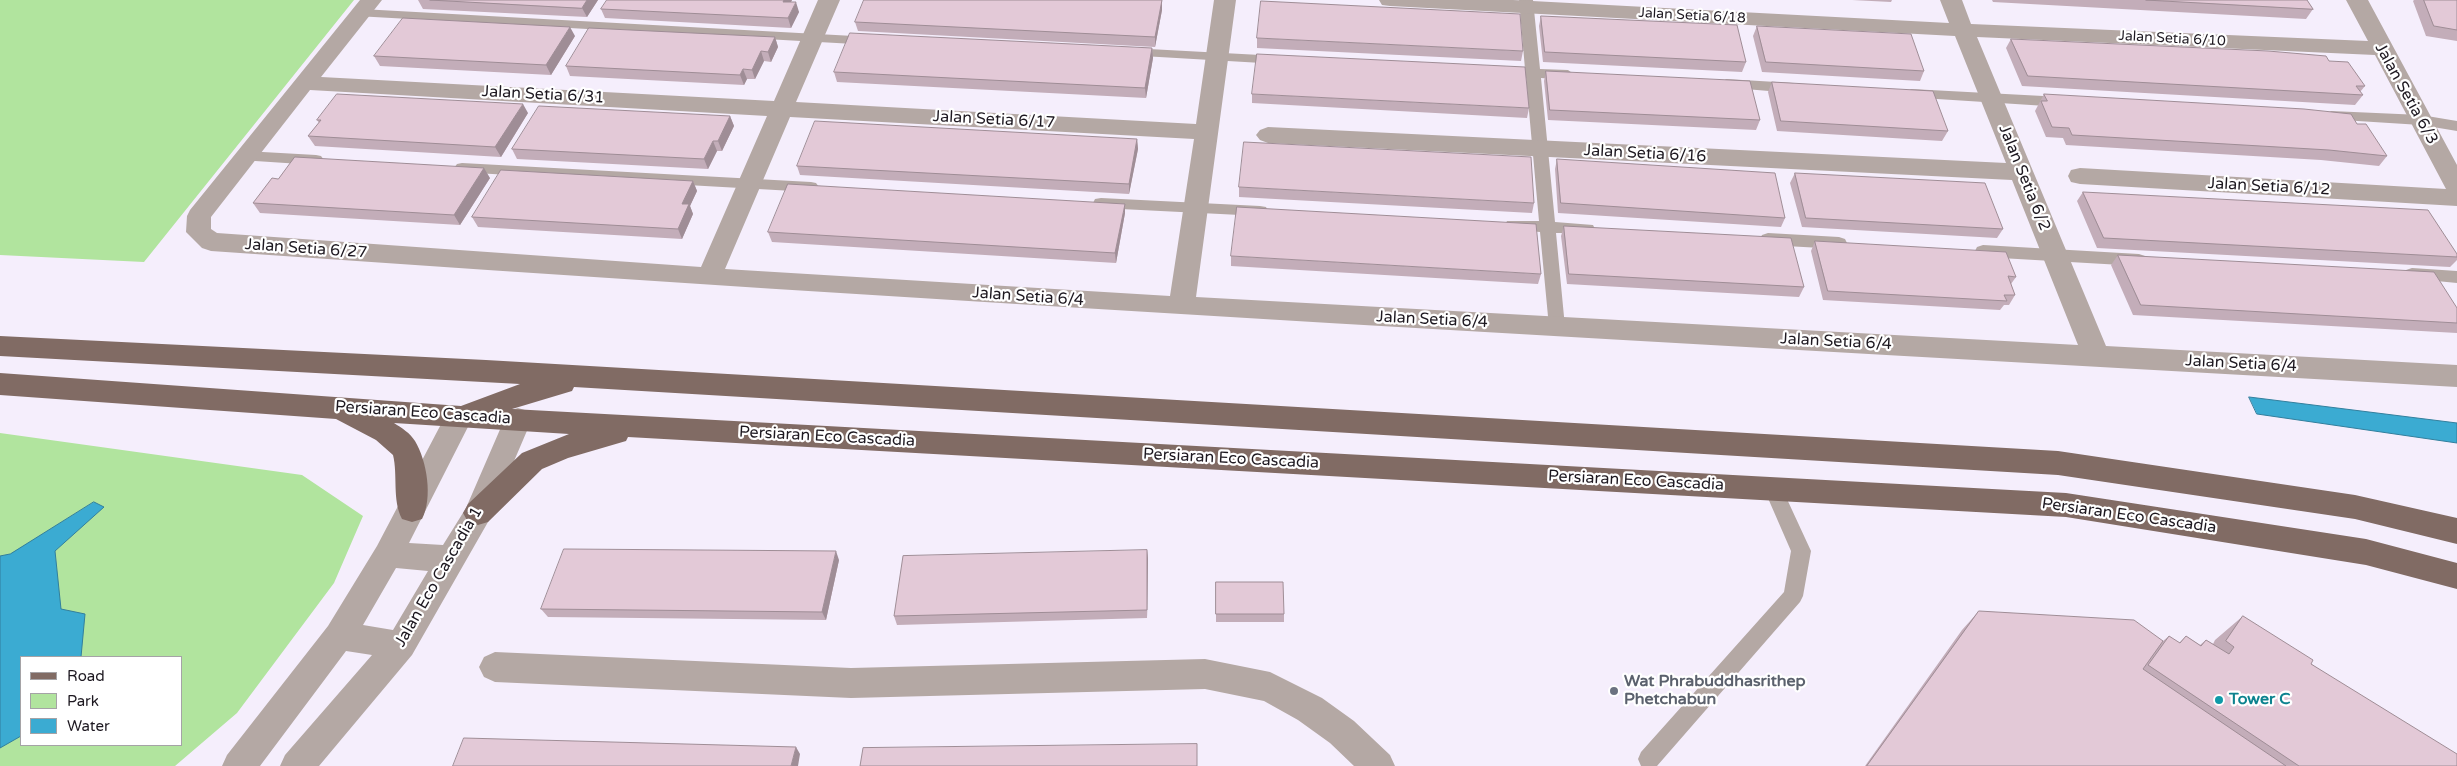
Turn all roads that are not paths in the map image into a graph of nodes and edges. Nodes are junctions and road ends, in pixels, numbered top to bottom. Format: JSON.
{"nodes":[{"id":1,"x":829,"y":0,"type":"edge"},
{"id":2,"x":1225,"y":0,"type":"edge"},
{"id":3,"x":1390,"y":0,"type":"edge"},
{"id":4,"x":1951,"y":0,"type":"edge"},
{"id":5,"x":2356,"y":0,"type":"edge"},
{"id":6,"x":1526,"y":4,"type":"edge"},
{"id":7,"x":366,"y":6,"type":"edge"},
{"id":8,"x":1963,"y":30,"type":"junction"},
{"id":9,"x":813,"y":38,"type":"junction"},
{"id":10,"x":882,"y":41,"type":"edge"},
{"id":11,"x":2381,"y":48,"type":"junction"},
{"id":12,"x":1118,"y":52,"type":"edge"},
{"id":13,"x":1217,"y":56,"type":"junction"},
{"id":14,"x":1296,"y":61,"type":"edge"},
{"id":15,"x":1483,"y":71,"type":"edge"},
{"id":16,"x":1533,"y":73,"type":"junction"},
{"id":17,"x":1582,"y":76,"type":"edge"},
{"id":18,"x":305,"y":82,"type":"junction"},
{"id":19,"x":1711,"y":83,"type":"edge"},
{"id":20,"x":1809,"y":88,"type":"edge"},
{"id":21,"x":1895,"y":93,"type":"edge"},
{"id":22,"x":1991,"y":98,"type":"junction"},
{"id":23,"x":2079,"y":102,"type":"edge"},
{"id":24,"x":781,"y":108,"type":"junction"},
{"id":25,"x":2313,"y":115,"type":"edge"},
{"id":26,"x":2421,"y":120,"type":"junction"},
{"id":27,"x":2457,"y":126,"type":"edge"},
{"id":28,"x":1207,"y":132,"type":"junction"},
{"id":29,"x":1268,"y":135,"type":"dead end"},
{"id":30,"x":1540,"y":149,"type":"junction"},
{"id":31,"x":245,"y":156,"type":"junction"},
{"id":32,"x":334,"y":161,"type":"edge"},
{"id":33,"x":442,"y":167,"type":"edge"},
{"id":34,"x":2022,"y":172,"type":"junction"},
{"id":35,"x":2080,"y":176,"type":"dead end"},
{"id":36,"x":748,"y":184,"type":"junction"},
{"id":37,"x":2457,"y":187,"type":"edge"},
{"id":38,"x":828,"y":188,"type":"edge"},
{"id":39,"x":2457,"y":198,"type":"edge"},
{"id":40,"x":1086,"y":202,"type":"edge"},
{"id":41,"x":1196,"y":208,"type":"junction"},
{"id":42,"x":1274,"y":212,"type":"edge"},
{"id":43,"x":1499,"y":224,"type":"edge"},
{"id":44,"x":1547,"y":227,"type":"junction"},
{"id":45,"x":1607,"y":230,"type":"edge"},
{"id":46,"x":1755,"y":238,"type":"edge"},
{"id":47,"x":1852,"y":244,"type":"edge"},
{"id":48,"x":1969,"y":250,"type":"edge"},
{"id":49,"x":2056,"y":255,"type":"junction"},
{"id":50,"x":2154,"y":260,"type":"edge"},
{"id":51,"x":2398,"y":274,"type":"edge"},
{"id":52,"x":708,"y":277,"type":"junction"},
{"id":53,"x":2457,"y":277,"type":"edge"},
{"id":54,"x":1182,"y":306,"type":"junction"},
{"id":55,"x":1557,"y":327,"type":"junction"},
{"id":56,"x":0,"y":346,"type":"edge"},
{"id":57,"x":2096,"y":355,"type":"junction"},
{"id":58,"x":432,"y":368,"type":"junction"},
{"id":59,"x":2457,"y":376,"type":"edge"},
{"id":60,"x":624,"y":379,"type":"junction"},
{"id":61,"x":0,"y":384,"type":"edge"},
{"id":62,"x":334,"y":408,"type":"junction"},
{"id":63,"x":511,"y":410,"type":"junction"},
{"id":64,"x":459,"y":417,"type":"junction"},
{"id":65,"x":650,"y":427,"type":"junction"},
{"id":66,"x":1773,"y":489,"type":"junction"},
{"id":67,"x":412,"y":510,"type":"junction"},
{"id":68,"x":478,"y":514,"type":"junction"},
{"id":69,"x":2457,"y":530,"type":"edge"},
{"id":70,"x":388,"y":554,"type":"junction"},
{"id":71,"x":452,"y":559,"type":"junction"},
{"id":72,"x":2457,"y":576,"type":"edge"},
{"id":73,"x":339,"y":636,"type":"junction"},
{"id":74,"x":401,"y":646,"type":"junction"},
{"id":75,"x":495,"y":667,"type":"dead end"},
{"id":76,"x":1649,"y":759,"type":"dead end"},
{"id":77,"x":239,"y":766,"type":"edge"},
{"id":78,"x":297,"y":766,"type":"edge"},
{"id":79,"x":1378,"y":766,"type":"edge"}],
"edges":[{"from":1,"to":9,"type":"street"},
{"from":2,"to":13,"type":"street"},
{"from":3,"to":6,"type":"street","name":"Jalan Setia 6/18"},
{"from":4,"to":8,"type":"street","name":"Jalan Setia 6/2"},
{"from":5,"to":11,"type":"street","name":"Jalan Setia 6/3"},
{"from":6,"to":8,"type":"street","name":"Jalan Setia 6/18"},
{"from":6,"to":16,"type":"lane"},
{"from":7,"to":9,"type":"lane"},
{"from":7,"to":18,"type":"street","name":"Jalan Setia 6/27"},
{"from":8,"to":11,"type":"street","name":"Jalan Setia 6/10"},
{"from":8,"to":22,"type":"street","name":"Jalan Setia 6/2"},
{"from":9,"to":10,"type":"lane"},
{"from":9,"to":24,"type":"street"},
{"from":11,"to":26,"type":"street","name":"Jalan Setia 6/3"},
{"from":12,"to":13,"type":"lane"},
{"from":13,"to":14,"type":"lane"},
{"from":13,"to":28,"type":"street"},
{"from":15,"to":16,"type":"lane"},
{"from":16,"to":17,"type":"lane"},
{"from":16,"to":30,"type":"lane"},
{"from":18,"to":24,"type":"street","name":"Jalan Setia 6/31"},
{"from":18,"to":31,"type":"street","name":"Jalan Setia 6/27"},
{"from":19,"to":20,"type":"lane"},
{"from":21,"to":22,"type":"lane"},
{"from":22,"to":23,"type":"lane"},
{"from":22,"to":34,"type":"street","name":"Jalan Setia 6/2"},
{"from":24,"to":28,"type":"street","name":"Jalan Setia 6/17"},
{"from":24,"to":36,"type":"street"},
{"from":25,"to":26,"type":"lane"},
{"from":26,"to":27,"type":"lane"},
{"from":26,"to":37,"type":"street","name":"Jalan Setia 6/3"},
{"from":28,"to":41,"type":"street"},
{"from":29,"to":30,"type":"street","name":"Jalan Setia 6/16"},
{"from":30,"to":34,"type":"street","name":"Jalan Setia 6/16"},
{"from":30,"to":44,"type":"lane"},
{"from":31,"to":32,"type":"lane"},
{"from":31,"to":52,"type":"street","name":"Jalan Setia 6/27"},
{"from":33,"to":36,"type":"lane"},
{"from":34,"to":49,"type":"street","name":"Jalan Setia 6/2"},
{"from":35,"to":39,"type":"street","name":"Jalan Setia 6/12"},
{"from":36,"to":38,"type":"lane"},
{"from":36,"to":52,"type":"street"},
{"from":40,"to":41,"type":"lane"},
{"from":41,"to":42,"type":"lane"},
{"from":41,"to":54,"type":"street"},
{"from":43,"to":44,"type":"lane"},
{"from":44,"to":45,"type":"lane"},
{"from":44,"to":55,"type":"lane"},
{"from":46,"to":47,"type":"lane"},
{"from":48,"to":49,"type":"lane"},
{"from":49,"to":50,"type":"lane"},
{"from":49,"to":57,"type":"street","name":"Jalan Setia 6/2"},
{"from":51,"to":53,"type":"lane"},
{"from":52,"to":54,"type":"street","name":"Jalan Setia 6/4"},
{"from":54,"to":55,"type":"street","name":"Jalan Setia 6/4"},
{"from":55,"to":57,"type":"street","name":"Jalan Setia 6/4"},
{"from":56,"to":58,"type":"main road"},
{"from":57,"to":59,"type":"street","name":"Jalan Setia 6/4"},
{"from":58,"to":60,"type":"main road"},
{"from":58,"to":63,"type":"main road"},
{"from":60,"to":63,"type":"main road"},
{"from":60,"to":69,"type":"main road"},
{"from":61,"to":62,"type":"main road","name":"Persiaran Eco Cascadia"},
{"from":62,"to":64,"type":"main road","name":"Persiaran Eco Cascadia"},
{"from":62,"to":67,"type":"main road"},
{"from":63,"to":64,"type":"main road","name":"Persiaran Eco Cascadia"},
{"from":63,"to":65,"type":"main road","name":"Persiaran Eco Cascadia"},
{"from":63,"to":68,"type":"street","name":"Jalan Eco Cascadia 1"},
{"from":64,"to":67,"type":"street"},
{"from":65,"to":66,"type":"main road","name":"Persiaran Eco Cascadia"},
{"from":65,"to":68,"type":"main road"},
{"from":66,"to":72,"type":"main road","name":"Persiaran Eco Cascadia"},
{"from":66,"to":76,"type":"lane"},
{"from":67,"to":70,"type":"street"},
{"from":68,"to":71,"type":"street","name":"Jalan Eco Cascadia 1"},
{"from":70,"to":71,"type":"street"},
{"from":70,"to":73,"type":"street"},
{"from":71,"to":74,"type":"street","name":"Jalan Eco Cascadia 1"},
{"from":73,"to":74,"type":"street"},
{"from":73,"to":77,"type":"street"},
{"from":74,"to":78,"type":"street","name":"Jalan Eco Cascadia 1"},
{"from":75,"to":79,"type":"street"}]}
